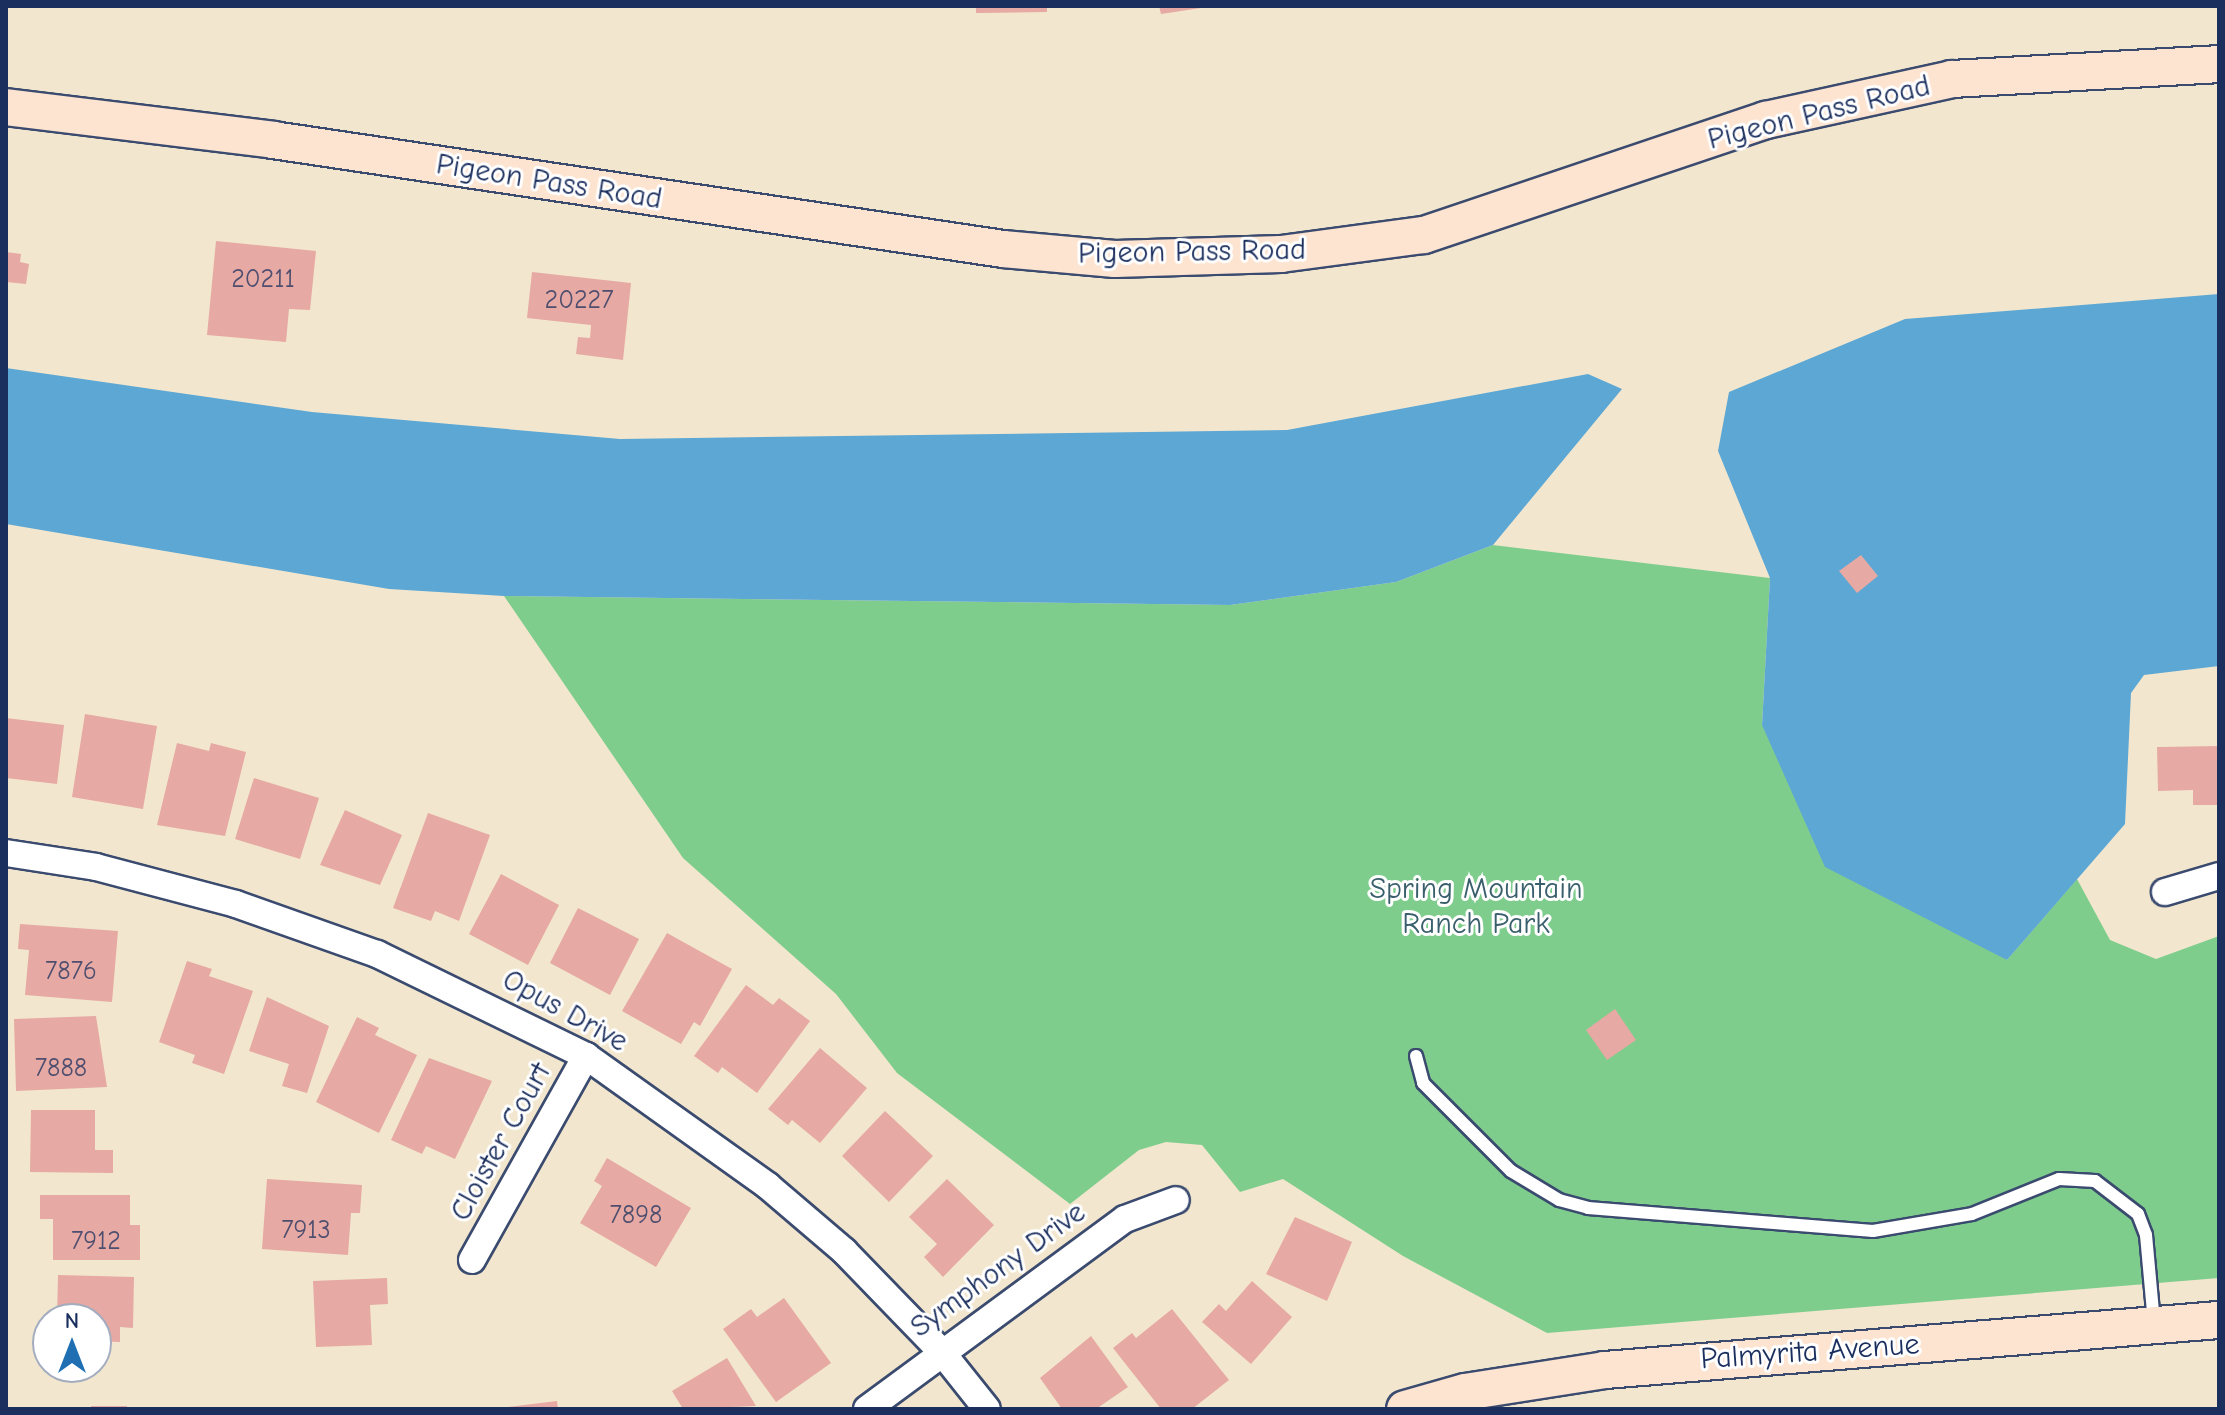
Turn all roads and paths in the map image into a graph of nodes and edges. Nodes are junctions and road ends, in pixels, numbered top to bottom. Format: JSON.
{"nodes":[{"id":1,"x":2219,"y":64,"type":"edge"},
{"id":2,"x":6,"y":107,"type":"edge"},
{"id":3,"x":6,"y":853,"type":"edge"},
{"id":4,"x":2219,"y":876,"type":"edge"},
{"id":5,"x":2165,"y":892,"type":"dead end"},
{"id":6,"x":586,"y":1056,"type":"junction"},
{"id":7,"x":1416,"y":1056,"type":"dead end"},
{"id":8,"x":1176,"y":1200,"type":"dead end"},
{"id":9,"x":472,"y":1260,"type":"dead end"},
{"id":10,"x":2219,"y":1320,"type":"edge"},
{"id":11,"x":2154,"y":1326,"type":"junction"},
{"id":12,"x":940,"y":1350,"type":"junction"},
{"id":13,"x":1416,"y":1407,"type":"edge"},
{"id":14,"x":867,"y":1409,"type":"edge"},
{"id":15,"x":987,"y":1409,"type":"edge"}],
"edges":[{"from":1,"to":2,"type":"street","name":"Pigeon Pass Road"},
{"from":3,"to":6,"type":"street","name":"Opus Drive"},
{"from":4,"to":5,"type":"street"},
{"from":6,"to":9,"type":"street","name":"Cloister Court"},
{"from":6,"to":12,"type":"street","name":"Opus Drive"},
{"from":7,"to":11,"type":"lane"},
{"from":8,"to":12,"type":"street","name":"Symphony Drive"},
{"from":10,"to":11,"type":"street","name":"Palmyrita Avenue"},
{"from":11,"to":13,"type":"street","name":"Palmyrita Avenue"},
{"from":12,"to":14,"type":"street","name":"Symphony Drive"},
{"from":12,"to":15,"type":"street","name":"Opus Drive"}]}
